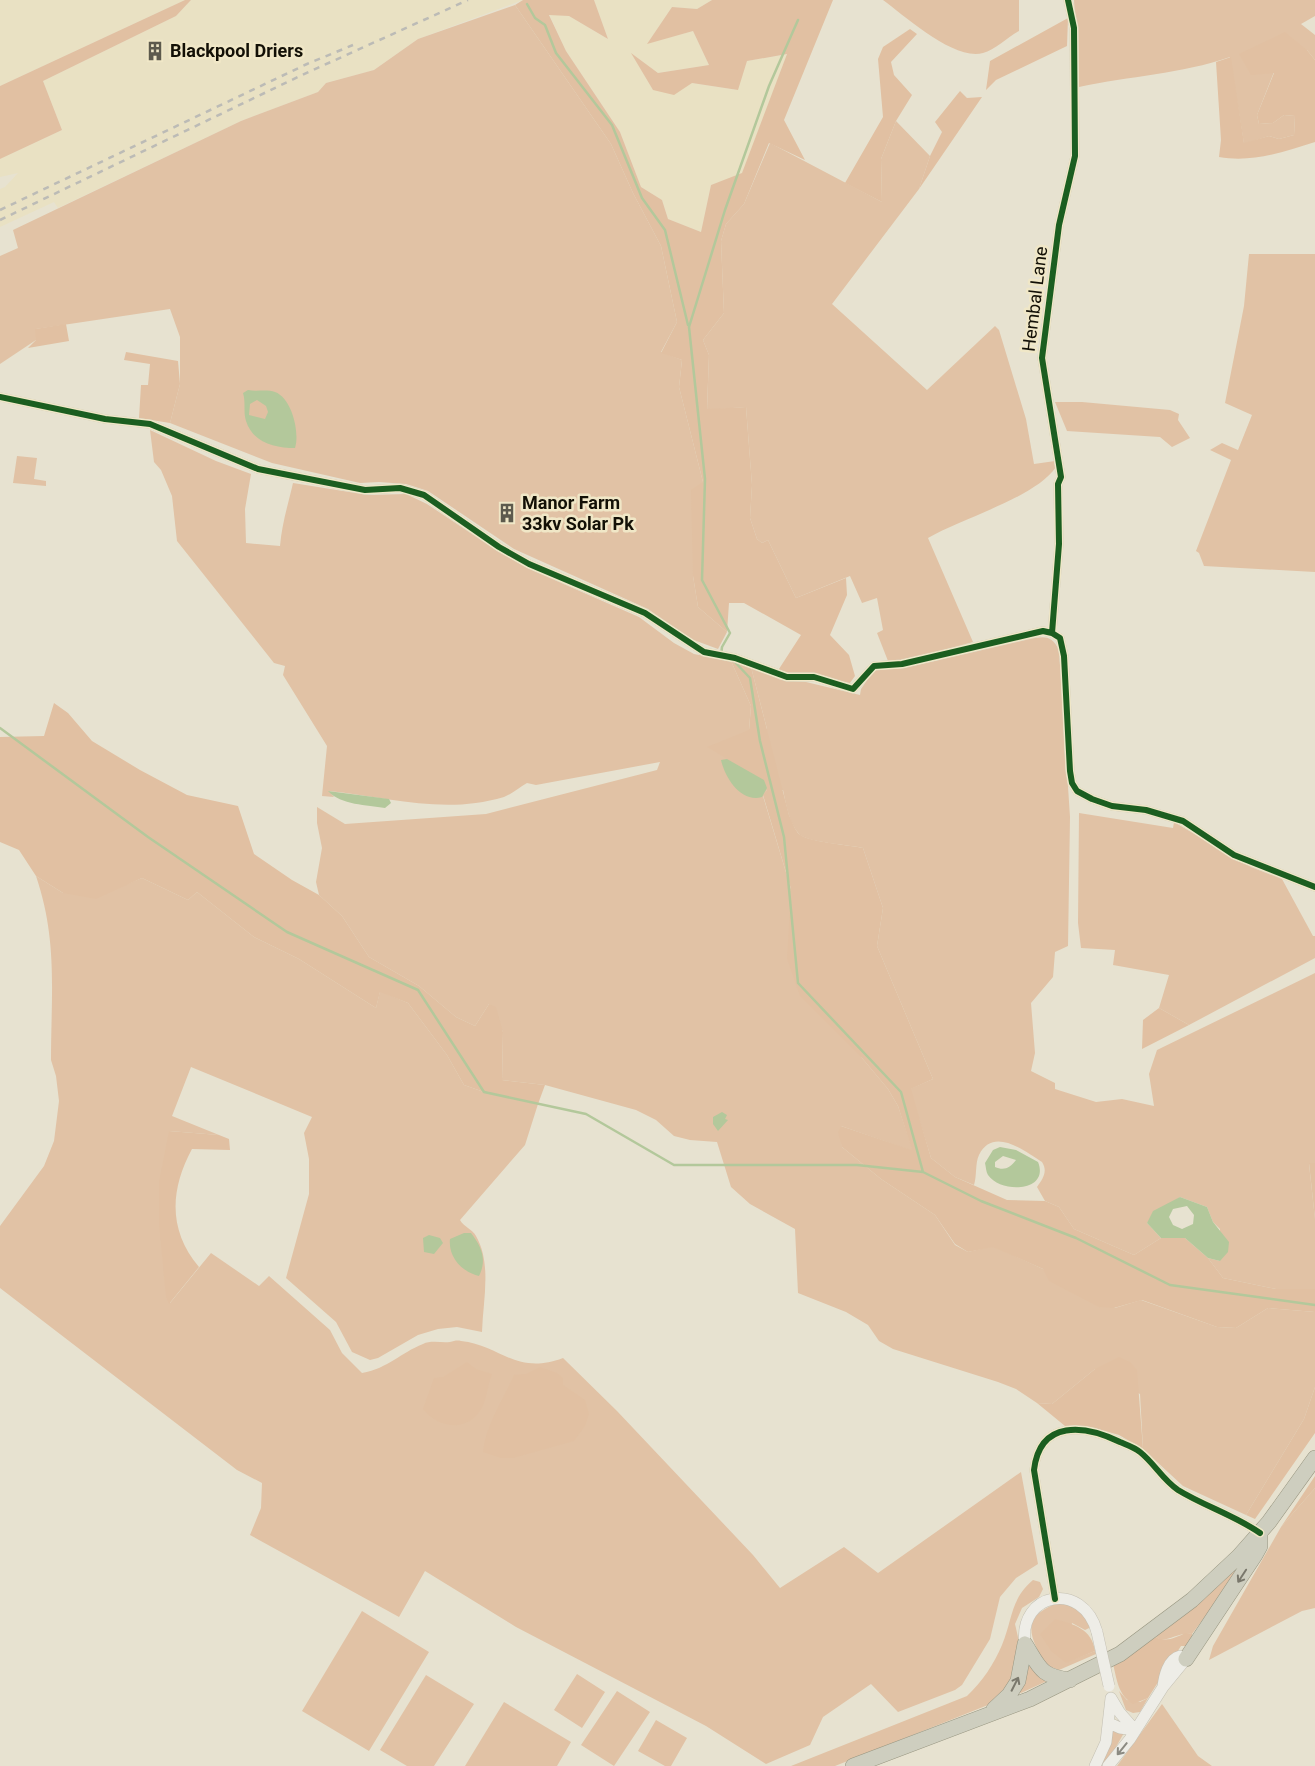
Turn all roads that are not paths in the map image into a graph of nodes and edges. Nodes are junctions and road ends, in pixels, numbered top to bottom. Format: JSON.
{"nodes":[{"id":1,"x":1068,"y":0,"type":"edge"},
{"id":2,"x":0,"y":397,"type":"edge"},
{"id":3,"x":1052,"y":632,"type":"junction"},
{"id":4,"x":1315,"y":887,"type":"edge"},
{"id":5,"x":1315,"y":1458,"type":"edge"},
{"id":6,"x":1260,"y":1532,"type":"junction"},
{"id":7,"x":1055,"y":1599,"type":"junction"},
{"id":8,"x":1025,"y":1644,"type":"junction"},
{"id":9,"x":1186,"y":1658,"type":"joint"},
{"id":10,"x":1070,"y":1680,"type":"junction"},
{"id":11,"x":987,"y":1714,"type":"junction"},
{"id":12,"x":1113,"y":1718,"type":"junction"},
{"id":13,"x":1135,"y":1730,"type":"junction"},
{"id":14,"x":854,"y":1766,"type":"edge"},
{"id":15,"x":1095,"y":1766,"type":"edge"},
{"id":16,"x":1108,"y":1766,"type":"edge"}],
"edges":[{"from":1,"to":3,"type":"street","name":"Hembal Lane"},
{"from":2,"to":3,"type":"street"},
{"from":3,"to":4,"type":"street"},
{"from":5,"to":6,"type":"highway"},
{"from":6,"to":7,"type":"street"},
{"from":6,"to":9,"type":"highway","one_way":true},
{"from":6,"to":10,"type":"highway"},
{"from":7,"to":8,"type":"street"},
{"from":7,"to":12,"type":"street","bridge":true},
{"from":8,"to":10,"type":"highway"},
{"from":11,"to":8,"type":"highway","one_way":true},
{"from":9,"to":13,"type":"street"},
{"from":10,"to":11,"type":"highway"},
{"from":11,"to":14,"type":"highway"},
{"from":12,"to":13,"type":"street"},
{"from":12,"to":15,"type":"street"},
{"from":13,"to":16,"type":"street","one_way":true}]}
